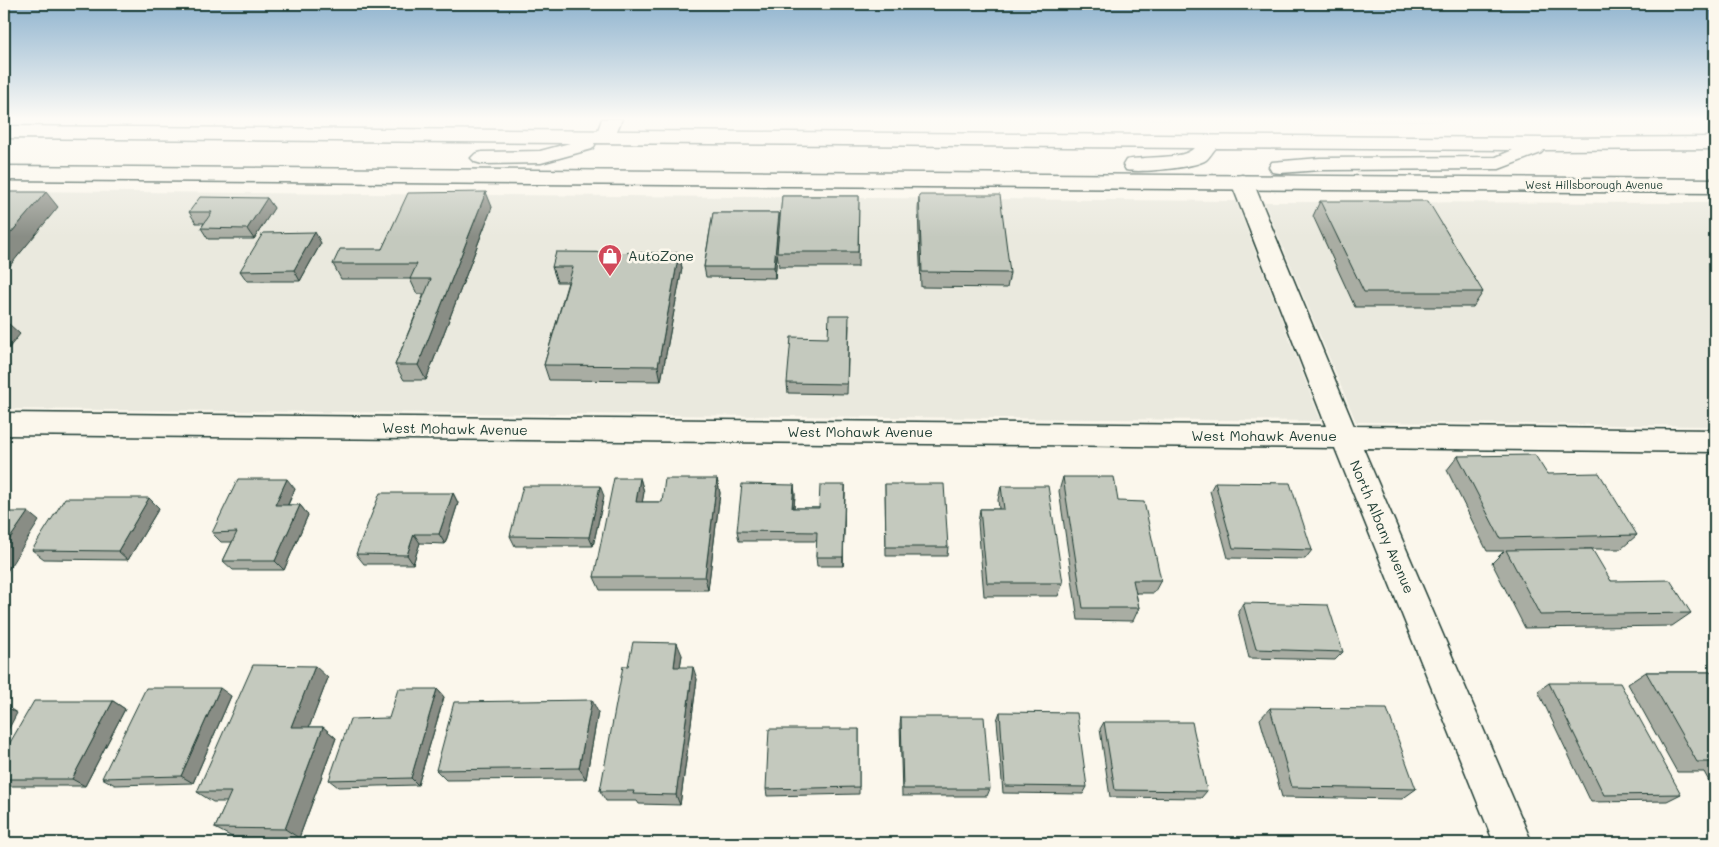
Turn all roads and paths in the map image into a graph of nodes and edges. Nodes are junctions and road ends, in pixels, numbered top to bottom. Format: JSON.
{"nodes":[{"id":1,"x":367,"y":159,"type":"edge"},
{"id":2,"x":1187,"y":159,"type":"edge"},
{"id":3,"x":1510,"y":159,"type":"edge"},
{"id":4,"x":1715,"y":170,"type":"edge"},
{"id":5,"x":4,"y":173,"type":"edge"},
{"id":6,"x":272,"y":175,"type":"junction"},
{"id":7,"x":970,"y":180,"type":"junction"},
{"id":8,"x":1242,"y":182,"type":"junction"},
{"id":9,"x":1626,"y":185,"type":"junction"},
{"id":10,"x":1715,"y":186,"type":"edge"},
{"id":11,"x":4,"y":424,"type":"edge"},
{"id":12,"x":1344,"y":437,"type":"junction"},
{"id":13,"x":1715,"y":441,"type":"edge"},
{"id":14,"x":1513,"y":843,"type":"edge"}],
"edges":[{"from":1,"to":6,"type":"main road"},
{"from":2,"to":7,"type":"main road"},
{"from":3,"to":8,"type":"main road"},
{"from":4,"to":9,"type":"main road"},
{"from":5,"to":6,"type":"main road","name":"West Hillsborough Avenue"},
{"from":6,"to":7,"type":"main road","name":"West Hillsborough Avenue"},
{"from":7,"to":8,"type":"main road","name":"West Hillsborough Avenue"},
{"from":8,"to":9,"type":"main road","name":"West Hillsborough Avenue"},
{"from":8,"to":12,"type":"main road","name":"North Albany Avenue"},
{"from":9,"to":10,"type":"main road","name":"West Hillsborough Avenue"},
{"from":11,"to":12,"type":"main road","name":"West Mohawk Avenue"},
{"from":12,"to":13,"type":"main road","name":"West Mohawk Avenue"},
{"from":12,"to":14,"type":"main road","name":"North Albany Avenue"}]}
